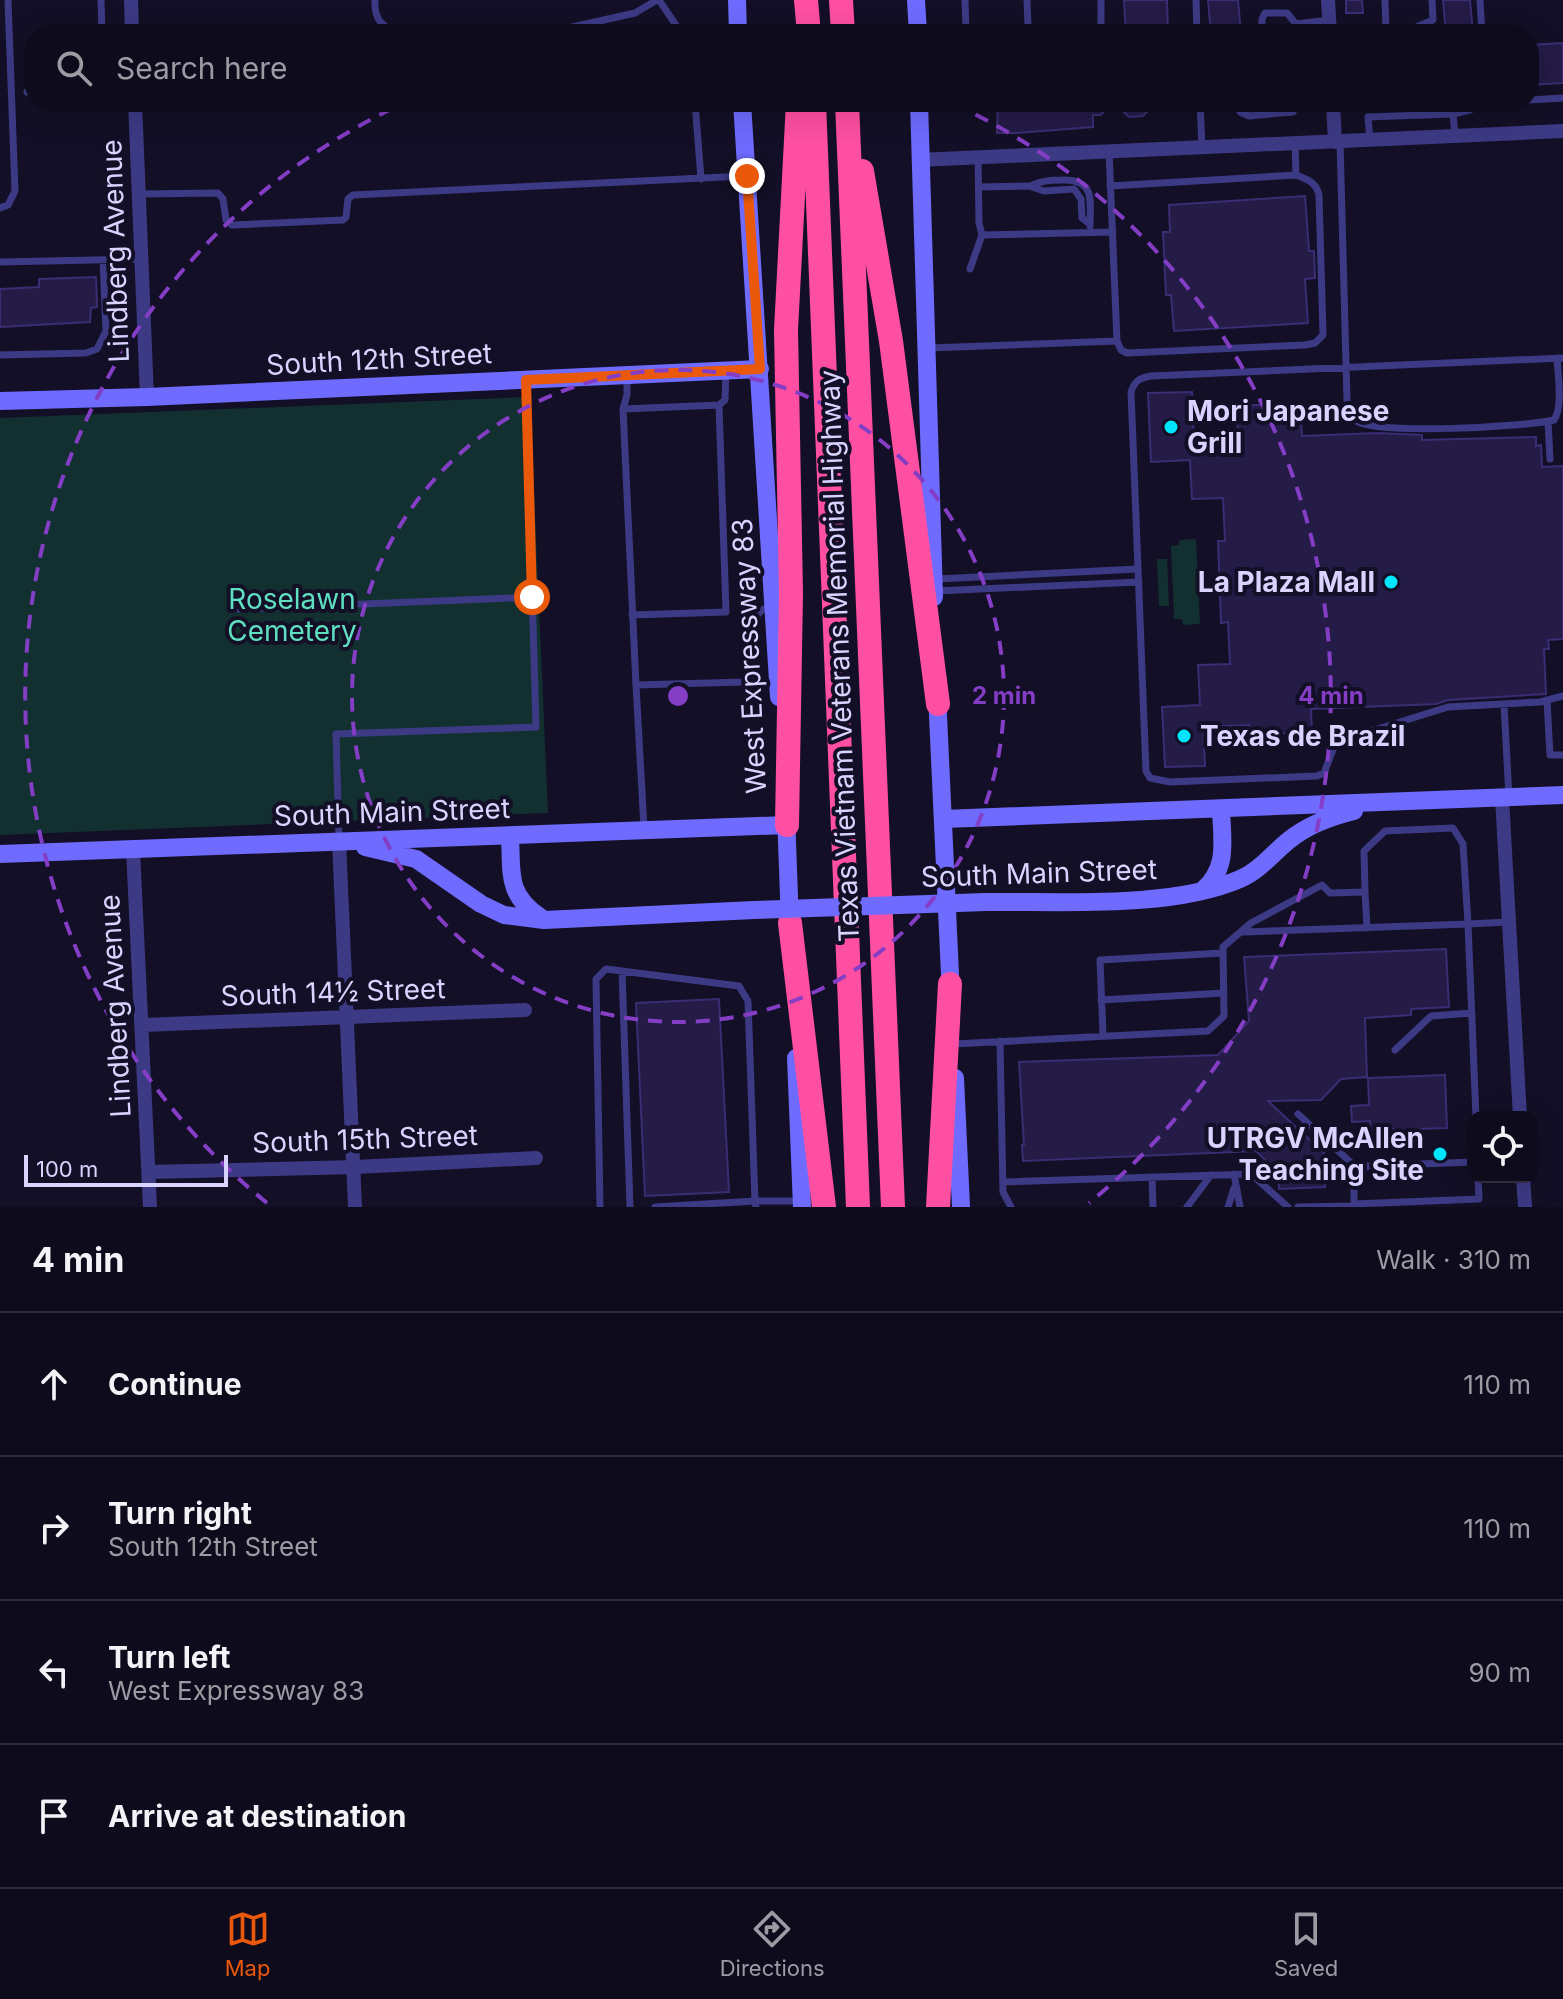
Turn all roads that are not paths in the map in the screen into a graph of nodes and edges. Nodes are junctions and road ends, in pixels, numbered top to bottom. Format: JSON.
{"nodes":[{"id":1,"x":8,"y":0,"type":"edge"},
{"id":2,"x":101,"y":0,"type":"edge"},
{"id":3,"x":131,"y":0,"type":"edge"},
{"id":4,"x":375,"y":0,"type":"edge"},
{"id":5,"x":658,"y":0,"type":"edge"},
{"id":6,"x":737,"y":0,"type":"edge"},
{"id":7,"x":804,"y":0,"type":"edge"},
{"id":8,"x":841,"y":0,"type":"edge"},
{"id":9,"x":910,"y":0,"type":"edge"},
{"id":10,"x":916,"y":0,"type":"edge"},
{"id":11,"x":965,"y":0,"type":"edge"},
{"id":12,"x":1027,"y":0,"type":"edge"},
{"id":13,"x":1101,"y":0,"type":"edge"},
{"id":14,"x":1196,"y":0,"type":"edge"},
{"id":15,"x":1328,"y":0,"type":"edge"},
{"id":16,"x":1385,"y":0,"type":"edge"},
{"id":17,"x":1432,"y":0,"type":"edge"},
{"id":18,"x":1480,"y":0,"type":"edge"},
{"id":19,"x":102,"y":24,"type":"edge"},
{"id":20,"x":132,"y":24,"type":"edge"},
{"id":21,"x":380,"y":24,"type":"edge"},
{"id":22,"x":586,"y":24,"type":"edge"},
{"id":23,"x":675,"y":24,"type":"edge"},
{"id":24,"x":738,"y":24,"type":"edge"},
{"id":25,"x":802,"y":24,"type":"edge"},
{"id":26,"x":808,"y":24,"type":"edge"},
{"id":27,"x":842,"y":24,"type":"edge"},
{"id":28,"x":916,"y":24,"type":"edge"},
{"id":29,"x":918,"y":24,"type":"edge"},
{"id":30,"x":966,"y":24,"type":"edge"},
{"id":31,"x":1028,"y":24,"type":"edge"},
{"id":32,"x":1101,"y":24,"type":"edge"},
{"id":33,"x":1197,"y":24,"type":"edge"},
{"id":34,"x":1262,"y":24,"type":"edge"},
{"id":35,"x":1296,"y":24,"type":"edge"},
{"id":36,"x":1330,"y":24,"type":"edge"},
{"id":37,"x":1386,"y":24,"type":"edge"},
{"id":38,"x":1424,"y":24,"type":"edge"},
{"id":39,"x":1481,"y":24,"type":"edge"},
{"id":40,"x":1563,"y":98,"type":"edge"},
{"id":41,"x":1539,"y":99,"type":"edge"},
{"id":42,"x":135,"y":112,"type":"edge"},
{"id":43,"x":696,"y":112,"type":"edge"},
{"id":44,"x":743,"y":112,"type":"edge"},
{"id":45,"x":797,"y":112,"type":"edge"},
{"id":46,"x":814,"y":112,"type":"edge"},
{"id":47,"x":849,"y":112,"type":"edge"},
{"id":48,"x":851,"y":112,"type":"edge"},
{"id":49,"x":919,"y":112,"type":"edge"},
{"id":50,"x":1200,"y":112,"type":"edge"},
{"id":51,"x":1240,"y":112,"type":"edge"},
{"id":52,"x":1293,"y":112,"type":"edge"},
{"id":53,"x":1334,"y":112,"type":"edge"},
{"id":54,"x":1462,"y":112,"type":"edge"},
{"id":55,"x":1453,"y":114,"type":"junction"},
{"id":56,"x":1563,"y":131,"type":"edge"},
{"id":57,"x":1455,"y":136,"type":"junction"},
{"id":58,"x":1370,"y":141,"type":"junction"},
{"id":59,"x":1337,"y":142,"type":"junction"},
{"id":60,"x":1295,"y":143,"type":"junction"},
{"id":61,"x":1202,"y":147,"type":"junction"},
{"id":62,"x":1109,"y":151,"type":"junction"},
{"id":63,"x":978,"y":157,"type":"junction"},
{"id":64,"x":919,"y":160,"type":"junction"},
{"id":65,"x":1296,"y":175,"type":"junction"},
{"id":66,"x":747,"y":176,"type":"junction"},
{"id":67,"x":701,"y":179,"type":"junction"},
{"id":68,"x":1110,"y":186,"type":"junction"},
{"id":69,"x":979,"y":187,"type":"junction"},
{"id":70,"x":139,"y":194,"type":"junction"},
{"id":71,"x":0,"y":208,"type":"edge"},
{"id":72,"x":1090,"y":228,"type":"junction"},
{"id":73,"x":1113,"y":232,"type":"junction"},
{"id":74,"x":982,"y":235,"type":"junction"},
{"id":75,"x":141,"y":259,"type":"junction"},
{"id":76,"x":103,"y":260,"type":"junction"},
{"id":77,"x":0,"y":262,"type":"edge"},
{"id":78,"x":970,"y":269,"type":"dead end"},
{"id":79,"x":1117,"y":341,"type":"junction"},
{"id":80,"x":926,"y":348,"type":"junction"},
{"id":81,"x":0,"y":355,"type":"edge"},
{"id":82,"x":1560,"y":358,"type":"edge"},
{"id":83,"x":1348,"y":367,"type":"junction"},
{"id":84,"x":760,"y":369,"type":"junction"},
{"id":85,"x":726,"y":370,"type":"junction"},
{"id":86,"x":627,"y":375,"type":"junction"},
{"id":87,"x":526,"y":380,"type":"junction"},
{"id":88,"x":147,"y":397,"type":"junction"},
{"id":89,"x":0,"y":401,"type":"edge"},
{"id":90,"x":719,"y":405,"type":"junction"},
{"id":91,"x":623,"y":409,"type":"junction"},
{"id":92,"x":1548,"y":421,"type":"junction"},
{"id":93,"x":1550,"y":459,"type":"dead end"},
{"id":94,"x":1138,"y":569,"type":"junction"},
{"id":95,"x":1139,"y":582,"type":"junction"},
{"id":96,"x":934,"y":585,"type":"junction"},
{"id":97,"x":532,"y":597,"type":"junction"},
{"id":98,"x":773,"y":607,"type":"junction"},
{"id":99,"x":239,"y":609,"type":"dead end"},
{"id":100,"x":632,"y":615,"type":"junction"},
{"id":101,"x":636,"y":685,"type":"junction"},
{"id":102,"x":1563,"y":696,"type":"edge"},
{"id":103,"x":1547,"y":701,"type":"junction"},
{"id":104,"x":938,"y":704,"type":"junction"},
{"id":105,"x":1504,"y":704,"type":"junction"},
{"id":106,"x":1563,"y":755,"type":"edge"},
{"id":107,"x":1563,"y":795,"type":"edge"},
{"id":108,"x":1506,"y":798,"type":"junction"},
{"id":109,"x":1396,"y":802,"type":"junction"},
{"id":110,"x":1221,"y":809,"type":"junction"},
{"id":111,"x":944,"y":819,"type":"junction"},
{"id":112,"x":787,"y":825,"type":"junction"},
{"id":113,"x":644,"y":830,"type":"junction"},
{"id":114,"x":510,"y":836,"type":"junction"},
{"id":115,"x":339,"y":841,"type":"junction"},
{"id":116,"x":133,"y":850,"type":"junction"},
{"id":117,"x":0,"y":854,"type":"edge"},
{"id":118,"x":1365,"y":892,"type":"junction"},
{"id":119,"x":1200,"y":893,"type":"junction"},
{"id":120,"x":544,"y":920,"type":"junction"},
{"id":121,"x":1509,"y":922,"type":"junction"},
{"id":122,"x":790,"y":923,"type":"joint"},
{"id":123,"x":1468,"y":924,"type":"junction"},
{"id":124,"x":1367,"y":928,"type":"junction"},
{"id":125,"x":1241,"y":932,"type":"junction"},
{"id":126,"x":1223,"y":953,"type":"junction"},
{"id":127,"x":622,"y":971,"type":"junction"},
{"id":128,"x":950,"y":984,"type":"junction"},
{"id":129,"x":1224,"y":993,"type":"junction"},
{"id":130,"x":1101,"y":1000,"type":"junction"},
{"id":131,"x":525,"y":1010,"type":"dead end"},
{"id":132,"x":1472,"y":1013,"type":"junction"},
{"id":133,"x":346,"y":1017,"type":"junction"},
{"id":134,"x":143,"y":1025,"type":"junction"},
{"id":135,"x":1103,"y":1035,"type":"junction"},
{"id":136,"x":1000,"y":1041,"type":"junction"},
{"id":137,"x":953,"y":1044,"type":"junction"},
{"id":138,"x":1395,"y":1050,"type":"dead end"},
{"id":139,"x":1476,"y":1111,"type":"edge"},
{"id":140,"x":1520,"y":1111,"type":"edge"},
{"id":141,"x":1298,"y":1114,"type":"dead end"},
{"id":142,"x":536,"y":1158,"type":"dead end"},
{"id":143,"x":1467,"y":1162,"type":"edge"},
{"id":144,"x":355,"y":1167,"type":"junction"},
{"id":145,"x":1359,"y":1170,"type":"junction"},
{"id":146,"x":149,"y":1172,"type":"junction"},
{"id":147,"x":1234,"y":1174,"type":"junction"},
{"id":148,"x":1211,"y":1175,"type":"junction"},
{"id":149,"x":1152,"y":1177,"type":"junction"},
{"id":150,"x":1003,"y":1182,"type":"junction"},
{"id":151,"x":1478,"y":1183,"type":"edge"},
{"id":152,"x":1523,"y":1183,"type":"edge"},
{"id":153,"x":1235,"y":1186,"type":"junction"},
{"id":154,"x":756,"y":1204,"type":"edge"},
{"id":155,"x":809,"y":1205,"type":"edge"},
{"id":156,"x":1354,"y":1206,"type":"edge"},
{"id":157,"x":150,"y":1207,"type":"edge"},
{"id":158,"x":355,"y":1207,"type":"edge"},
{"id":159,"x":600,"y":1207,"type":"edge"},
{"id":160,"x":630,"y":1207,"type":"edge"},
{"id":161,"x":655,"y":1207,"type":"edge"},
{"id":162,"x":858,"y":1207,"type":"edge"},
{"id":163,"x":893,"y":1207,"type":"edge"},
{"id":164,"x":938,"y":1207,"type":"edge"},
{"id":165,"x":961,"y":1207,"type":"edge"},
{"id":166,"x":1011,"y":1207,"type":"edge"},
{"id":167,"x":1153,"y":1207,"type":"edge"},
{"id":168,"x":1187,"y":1207,"type":"edge"},
{"id":169,"x":1228,"y":1207,"type":"edge"},
{"id":170,"x":1240,"y":1207,"type":"edge"},
{"id":171,"x":1288,"y":1207,"type":"edge"},
{"id":172,"x":1298,"y":1207,"type":"edge"},
{"id":173,"x":1525,"y":1207,"type":"edge"}],
"edges":[{"from":1,"to":71,"type":"lane"},
{"from":2,"to":19,"type":"lane"},
{"from":3,"to":20,"type":"street"},
{"from":4,"to":21,"type":"lane"},
{"from":5,"to":22,"type":"lane"},
{"from":5,"to":23,"type":"lane"},
{"from":6,"to":24,"type":"street"},
{"from":7,"to":25,"type":"highway"},
{"from":7,"to":26,"type":"highway"},
{"from":8,"to":27,"type":"highway"},
{"from":9,"to":28,"type":"street"},
{"from":10,"to":29,"type":"street"},
{"from":11,"to":30,"type":"lane"},
{"from":12,"to":31,"type":"lane"},
{"from":13,"to":32,"type":"lane"},
{"from":14,"to":33,"type":"lane"},
{"from":15,"to":36,"type":"street"},
{"from":16,"to":37,"type":"lane"},
{"from":17,"to":38,"type":"lane"},
{"from":18,"to":39,"type":"lane"},
{"from":34,"to":35,"type":"lane"},
{"from":40,"to":41,"type":"lane"},
{"from":42,"to":70,"type":"street","name":"Lindberg Avenue"},
{"from":43,"to":67,"type":"lane"},
{"from":44,"to":66,"type":"street","name":"West Expressway 83"},
{"from":45,"to":112,"type":"highway"},
{"from":46,"to":162,"type":"highway","name":"Texas Vietnam Veterans Memorial Highway"},
{"from":47,"to":163,"type":"highway","name":"Texas Vietnam Veterans Memorial Highway"},
{"from":48,"to":104,"type":"highway"},
{"from":49,"to":64,"type":"street"},
{"from":50,"to":61,"type":"lane"},
{"from":51,"to":52,"type":"lane"},
{"from":53,"to":59,"type":"street"},
{"from":54,"to":55,"type":"lane"},
{"from":55,"to":57,"type":"lane"},
{"from":55,"to":58,"type":"lane"},
{"from":56,"to":57,"type":"street"},
{"from":57,"to":58,"type":"street"},
{"from":58,"to":59,"type":"street"},
{"from":59,"to":60,"type":"street"},
{"from":59,"to":83,"type":"lane"},
{"from":60,"to":61,"type":"street"},
{"from":60,"to":65,"type":"lane"},
{"from":61,"to":62,"type":"street"},
{"from":62,"to":63,"type":"street"},
{"from":62,"to":68,"type":"lane"},
{"from":63,"to":64,"type":"street"},
{"from":63,"to":69,"type":"lane"},
{"from":64,"to":80,"type":"street"},
{"from":65,"to":68,"type":"lane"},
{"from":65,"to":79,"type":"lane"},
{"from":66,"to":67,"type":"lane"},
{"from":66,"to":84,"type":"street","name":"West Expressway 83"},
{"from":67,"to":70,"type":"lane"},
{"from":68,"to":73,"type":"lane"},
{"from":69,"to":72,"type":"lane"},
{"from":69,"to":74,"type":"lane"},
{"from":70,"to":75,"type":"street","name":"Lindberg Avenue"},
{"from":72,"to":73,"type":"lane"},
{"from":72,"to":74,"type":"lane"},
{"from":73,"to":79,"type":"lane"},
{"from":74,"to":78,"type":"lane"},
{"from":75,"to":76,"type":"lane"},
{"from":75,"to":88,"type":"street","name":"Lindberg Avenue"},
{"from":76,"to":77,"type":"lane"},
{"from":76,"to":81,"type":"lane"},
{"from":79,"to":80,"type":"lane"},
{"from":80,"to":96,"type":"street"},
{"from":82,"to":83,"type":"lane"},
{"from":82,"to":92,"type":"lane"},
{"from":83,"to":92,"type":"lane"},
{"from":83,"to":94,"type":"lane"},
{"from":84,"to":85,"type":"street","name":"South 12th Street"},
{"from":84,"to":98,"type":"street","name":"West Expressway 83"},
{"from":85,"to":86,"type":"street","name":"South 12th Street"},
{"from":85,"to":90,"type":"lane"},
{"from":86,"to":87,"type":"street","name":"South 12th Street"},
{"from":86,"to":91,"type":"lane"},
{"from":87,"to":88,"type":"street","name":"South 12th Street"},
{"from":87,"to":97,"type":"lane"},
{"from":88,"to":89,"type":"street","name":"South 12th Street"},
{"from":90,"to":91,"type":"lane"},
{"from":90,"to":100,"type":"lane"},
{"from":91,"to":100,"type":"lane"},
{"from":92,"to":93,"type":"lane"},
{"from":94,"to":95,"type":"lane"},
{"from":94,"to":96,"type":"lane"},
{"from":95,"to":96,"type":"lane"},
{"from":95,"to":105,"type":"lane"},
{"from":96,"to":104,"type":"street"},
{"from":97,"to":99,"type":"lane"},
{"from":97,"to":115,"type":"lane"},
{"from":98,"to":101,"type":"lane"},
{"from":98,"to":112,"type":"street","name":"West Expressway 83"},
{"from":100,"to":101,"type":"lane"},
{"from":101,"to":113,"type":"lane"},
{"from":102,"to":103,"type":"lane"},
{"from":103,"to":105,"type":"lane"},
{"from":103,"to":106,"type":"lane"},
{"from":104,"to":111,"type":"street"},
{"from":105,"to":108,"type":"lane"},
{"from":107,"to":108,"type":"street","name":"South Main Street"},
{"from":108,"to":109,"type":"street","name":"South Main Street"},
{"from":108,"to":121,"type":"street"},
{"from":109,"to":110,"type":"street","name":"South Main Street"},
{"from":109,"to":119,"type":"street","name":"South Main Street"},
{"from":110,"to":111,"type":"street","name":"South Main Street"},
{"from":110,"to":119,"type":"street"},
{"from":111,"to":128,"type":"street"},
{"from":112,"to":113,"type":"street","name":"South Main Street"},
{"from":112,"to":122,"type":"street","name":"West Expressway 83"},
{"from":113,"to":114,"type":"street","name":"South Main Street"},
{"from":114,"to":115,"type":"street","name":"South Main Street"},
{"from":114,"to":120,"type":"street"},
{"from":115,"to":116,"type":"street","name":"South Main Street"},
{"from":115,"to":120,"type":"street","name":"South Main Street"},
{"from":115,"to":133,"type":"street"},
{"from":116,"to":117,"type":"street","name":"South Main Street"},
{"from":116,"to":134,"type":"street","name":"Lindberg Avenue"},
{"from":118,"to":123,"type":"lane"},
{"from":118,"to":124,"type":"lane"},
{"from":118,"to":125,"type":"lane"},
{"from":119,"to":120,"type":"street","name":"South Main Street","bridge":true},
{"from":121,"to":123,"type":"lane"},
{"from":121,"to":140,"type":"street"},
{"from":122,"to":155,"type":"highway"},
{"from":123,"to":124,"type":"lane"},
{"from":123,"to":132,"type":"lane"},
{"from":124,"to":125,"type":"lane"},
{"from":125,"to":126,"type":"lane"},
{"from":126,"to":129,"type":"lane"},
{"from":126,"to":130,"type":"lane"},
{"from":127,"to":154,"type":"lane"},
{"from":127,"to":159,"type":"lane"},
{"from":127,"to":160,"type":"lane"},
{"from":128,"to":137,"type":"street"},
{"from":128,"to":164,"type":"highway"},
{"from":129,"to":130,"type":"lane"},
{"from":129,"to":135,"type":"lane"},
{"from":130,"to":135,"type":"lane"},
{"from":131,"to":133,"type":"street","name":"South 14½ Street"},
{"from":132,"to":138,"type":"lane"},
{"from":132,"to":139,"type":"lane"},
{"from":133,"to":134,"type":"street","name":"South 14½ Street"},
{"from":133,"to":144,"type":"street"},
{"from":134,"to":146,"type":"street","name":"Lindberg Avenue"},
{"from":135,"to":136,"type":"lane"},
{"from":136,"to":137,"type":"lane"},
{"from":136,"to":150,"type":"lane"},
{"from":137,"to":165,"type":"street"},
{"from":141,"to":145,"type":"lane"},
{"from":142,"to":144,"type":"street","name":"South 15th Street"},
{"from":143,"to":145,"type":"lane"},
{"from":144,"to":146,"type":"street","name":"South 15th Street"},
{"from":144,"to":158,"type":"street"},
{"from":145,"to":156,"type":"lane"},
{"from":146,"to":157,"type":"street","name":"Lindberg Avenue"},
{"from":147,"to":148,"type":"lane"},
{"from":147,"to":153,"type":"lane"},
{"from":147,"to":171,"type":"lane"},
{"from":148,"to":149,"type":"lane"},
{"from":148,"to":168,"type":"lane"},
{"from":149,"to":150,"type":"lane"},
{"from":149,"to":167,"type":"lane"},
{"from":150,"to":166,"type":"lane"},
{"from":151,"to":156,"type":"lane"},
{"from":152,"to":173,"type":"street"},
{"from":153,"to":169,"type":"lane"},
{"from":153,"to":170,"type":"lane"},
{"from":154,"to":155,"type":"lane"},
{"from":154,"to":161,"type":"lane"},
{"from":156,"to":172,"type":"lane"}]}
